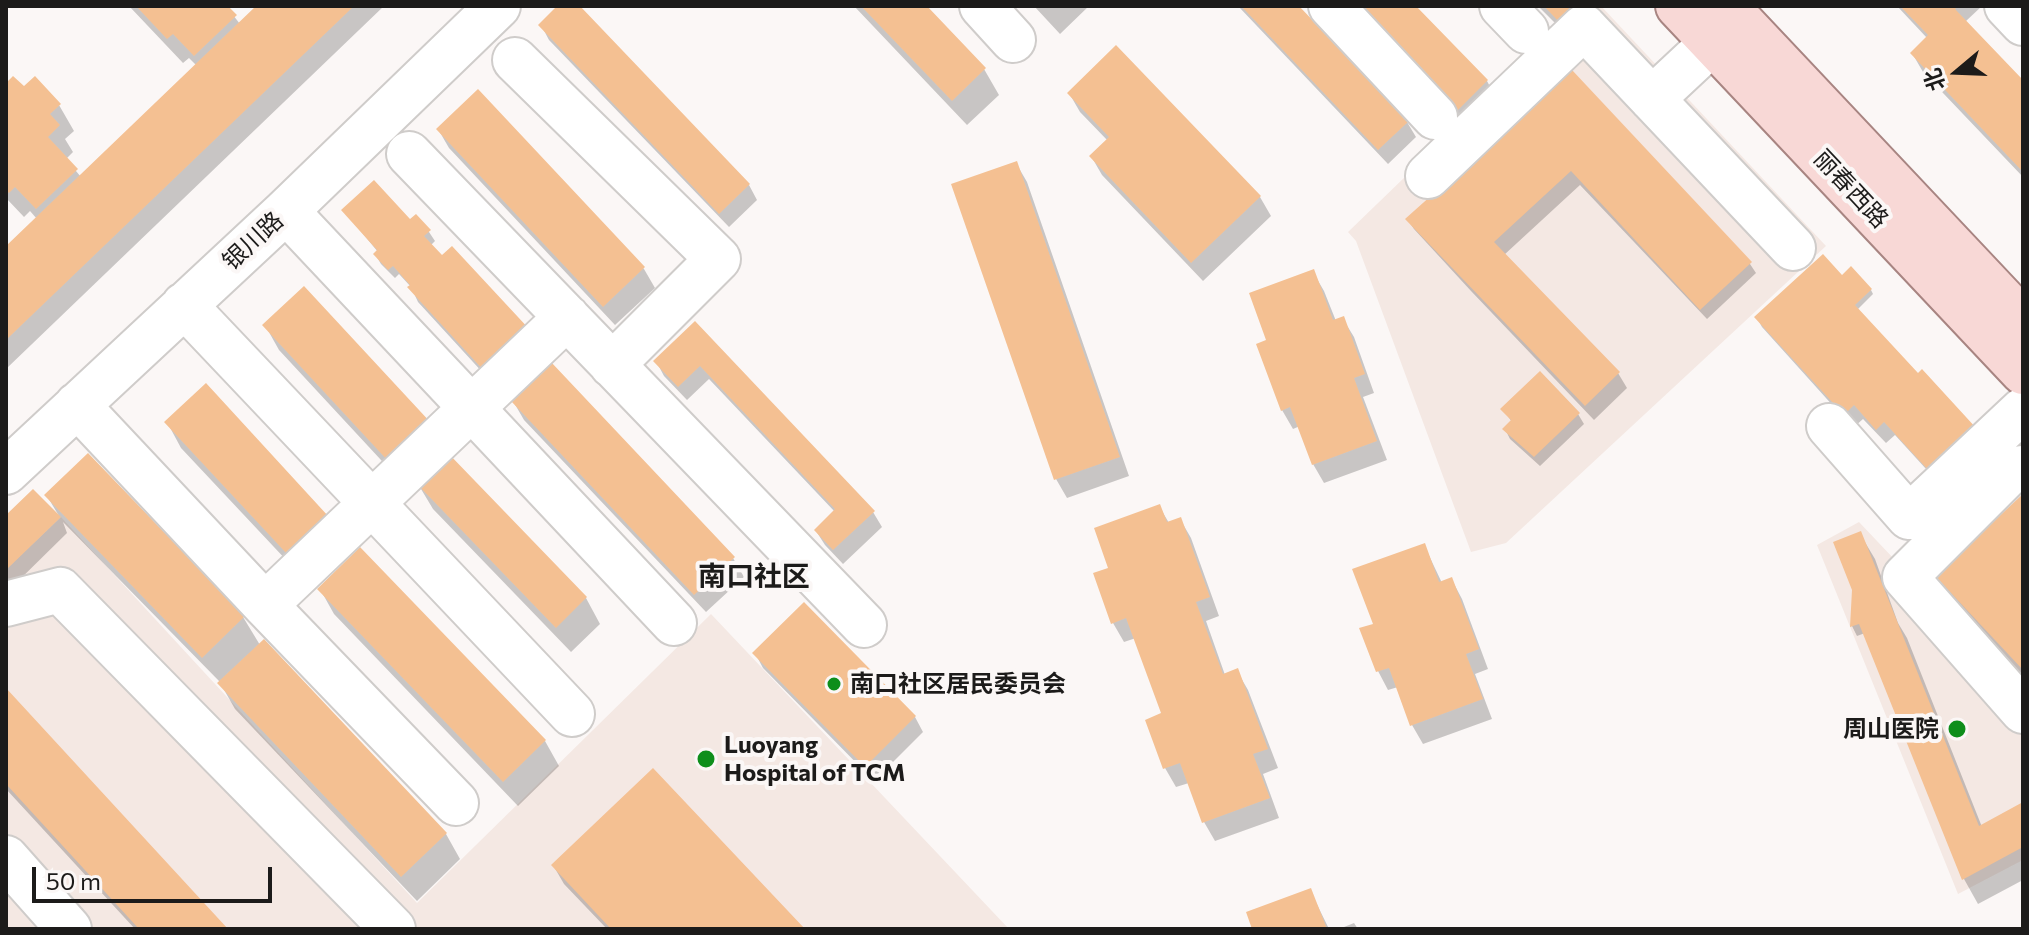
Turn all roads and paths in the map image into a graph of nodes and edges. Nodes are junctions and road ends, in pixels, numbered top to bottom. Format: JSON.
{"nodes":[{"id":1,"x":468,"y":6,"type":"edge"},
{"id":2,"x":498,"y":6,"type":"edge"},
{"id":3,"x":982,"y":6,"type":"edge"},
{"id":4,"x":1331,"y":6,"type":"edge"},
{"id":5,"x":2007,"y":6,"type":"edge"},
{"id":6,"x":1707,"y":17,"type":"edge"},
{"id":7,"x":2023,"y":23,"type":"edge"},
{"id":8,"x":1013,"y":40,"type":"dead end"},
{"id":9,"x":515,"y":60,"type":"dead end"},
{"id":10,"x":1652,"y":99,"type":"junction"},
{"id":11,"x":1435,"y":117,"type":"dead end"},
{"id":12,"x":409,"y":154,"type":"dead end"},
{"id":13,"x":1428,"y":176,"type":"dead end"},
{"id":14,"x":286,"y":211,"type":"junction"},
{"id":15,"x":1793,"y":248,"type":"dead end"},
{"id":16,"x":184,"y":305,"type":"junction"},
{"id":17,"x":567,"y":317,"type":"junction"},
{"id":18,"x":2023,"y":321,"type":"edge"},
{"id":19,"x":612,"y":365,"type":"junction"},
{"id":20,"x":2023,"y":372,"type":"edge"},
{"id":21,"x":77,"y":405,"type":"junction"},
{"id":22,"x":472,"y":409,"type":"junction"},
{"id":23,"x":2023,"y":410,"type":"edge"},
{"id":24,"x":1829,"y":426,"type":"dead end"},
{"id":25,"x":6,"y":444,"type":"edge"},
{"id":26,"x":2023,"y":468,"type":"edge"},
{"id":27,"x":6,"y":472,"type":"edge"},
{"id":28,"x":373,"y":503,"type":"junction"},
{"id":29,"x":6,"y":604,"type":"edge"},
{"id":30,"x":265,"y":605,"type":"junction"},
{"id":31,"x":674,"y":623,"type":"dead end"},
{"id":32,"x":864,"y":625,"type":"dead end"},
{"id":33,"x":2023,"y":711,"type":"edge"},
{"id":34,"x":572,"y":714,"type":"dead end"},
{"id":35,"x":456,"y":803,"type":"dead end"},
{"id":36,"x":6,"y":858,"type":"edge"},
{"id":37,"x":69,"y":929,"type":"edge"},
{"id":38,"x":393,"y":929,"type":"edge"}],
"edges":[{"from":1,"to":25,"type":"street","name":"银川路"},
{"from":2,"to":14,"type":"street","name":"银川路"},
{"from":3,"to":8,"type":"street"},
{"from":4,"to":11,"type":"street"},
{"from":5,"to":7,"type":"street"},
{"from":6,"to":10,"type":"street"},
{"from":6,"to":18,"type":"main road","name":"丽春西路"},
{"from":6,"to":20,"type":"main road","name":"丽春西路"},
{"from":9,"to":19,"type":"street"},
{"from":10,"to":13,"type":"street"},
{"from":10,"to":15,"type":"street"},
{"from":12,"to":17,"type":"street"},
{"from":14,"to":16,"type":"street","name":"银川路"},
{"from":14,"to":22,"type":"street"},
{"from":16,"to":21,"type":"street","name":"银川路"},
{"from":16,"to":28,"type":"street"},
{"from":17,"to":19,"type":"street"},
{"from":17,"to":22,"type":"street"},
{"from":19,"to":32,"type":"street"},
{"from":21,"to":27,"type":"street","name":"银川路"},
{"from":21,"to":30,"type":"street"},
{"from":22,"to":28,"type":"street"},
{"from":22,"to":31,"type":"street"},
{"from":23,"to":24,"type":"street"},
{"from":26,"to":33,"type":"street"},
{"from":28,"to":30,"type":"street"},
{"from":28,"to":34,"type":"street"},
{"from":29,"to":38,"type":"street"},
{"from":30,"to":35,"type":"street"},
{"from":36,"to":37,"type":"street"}]}
